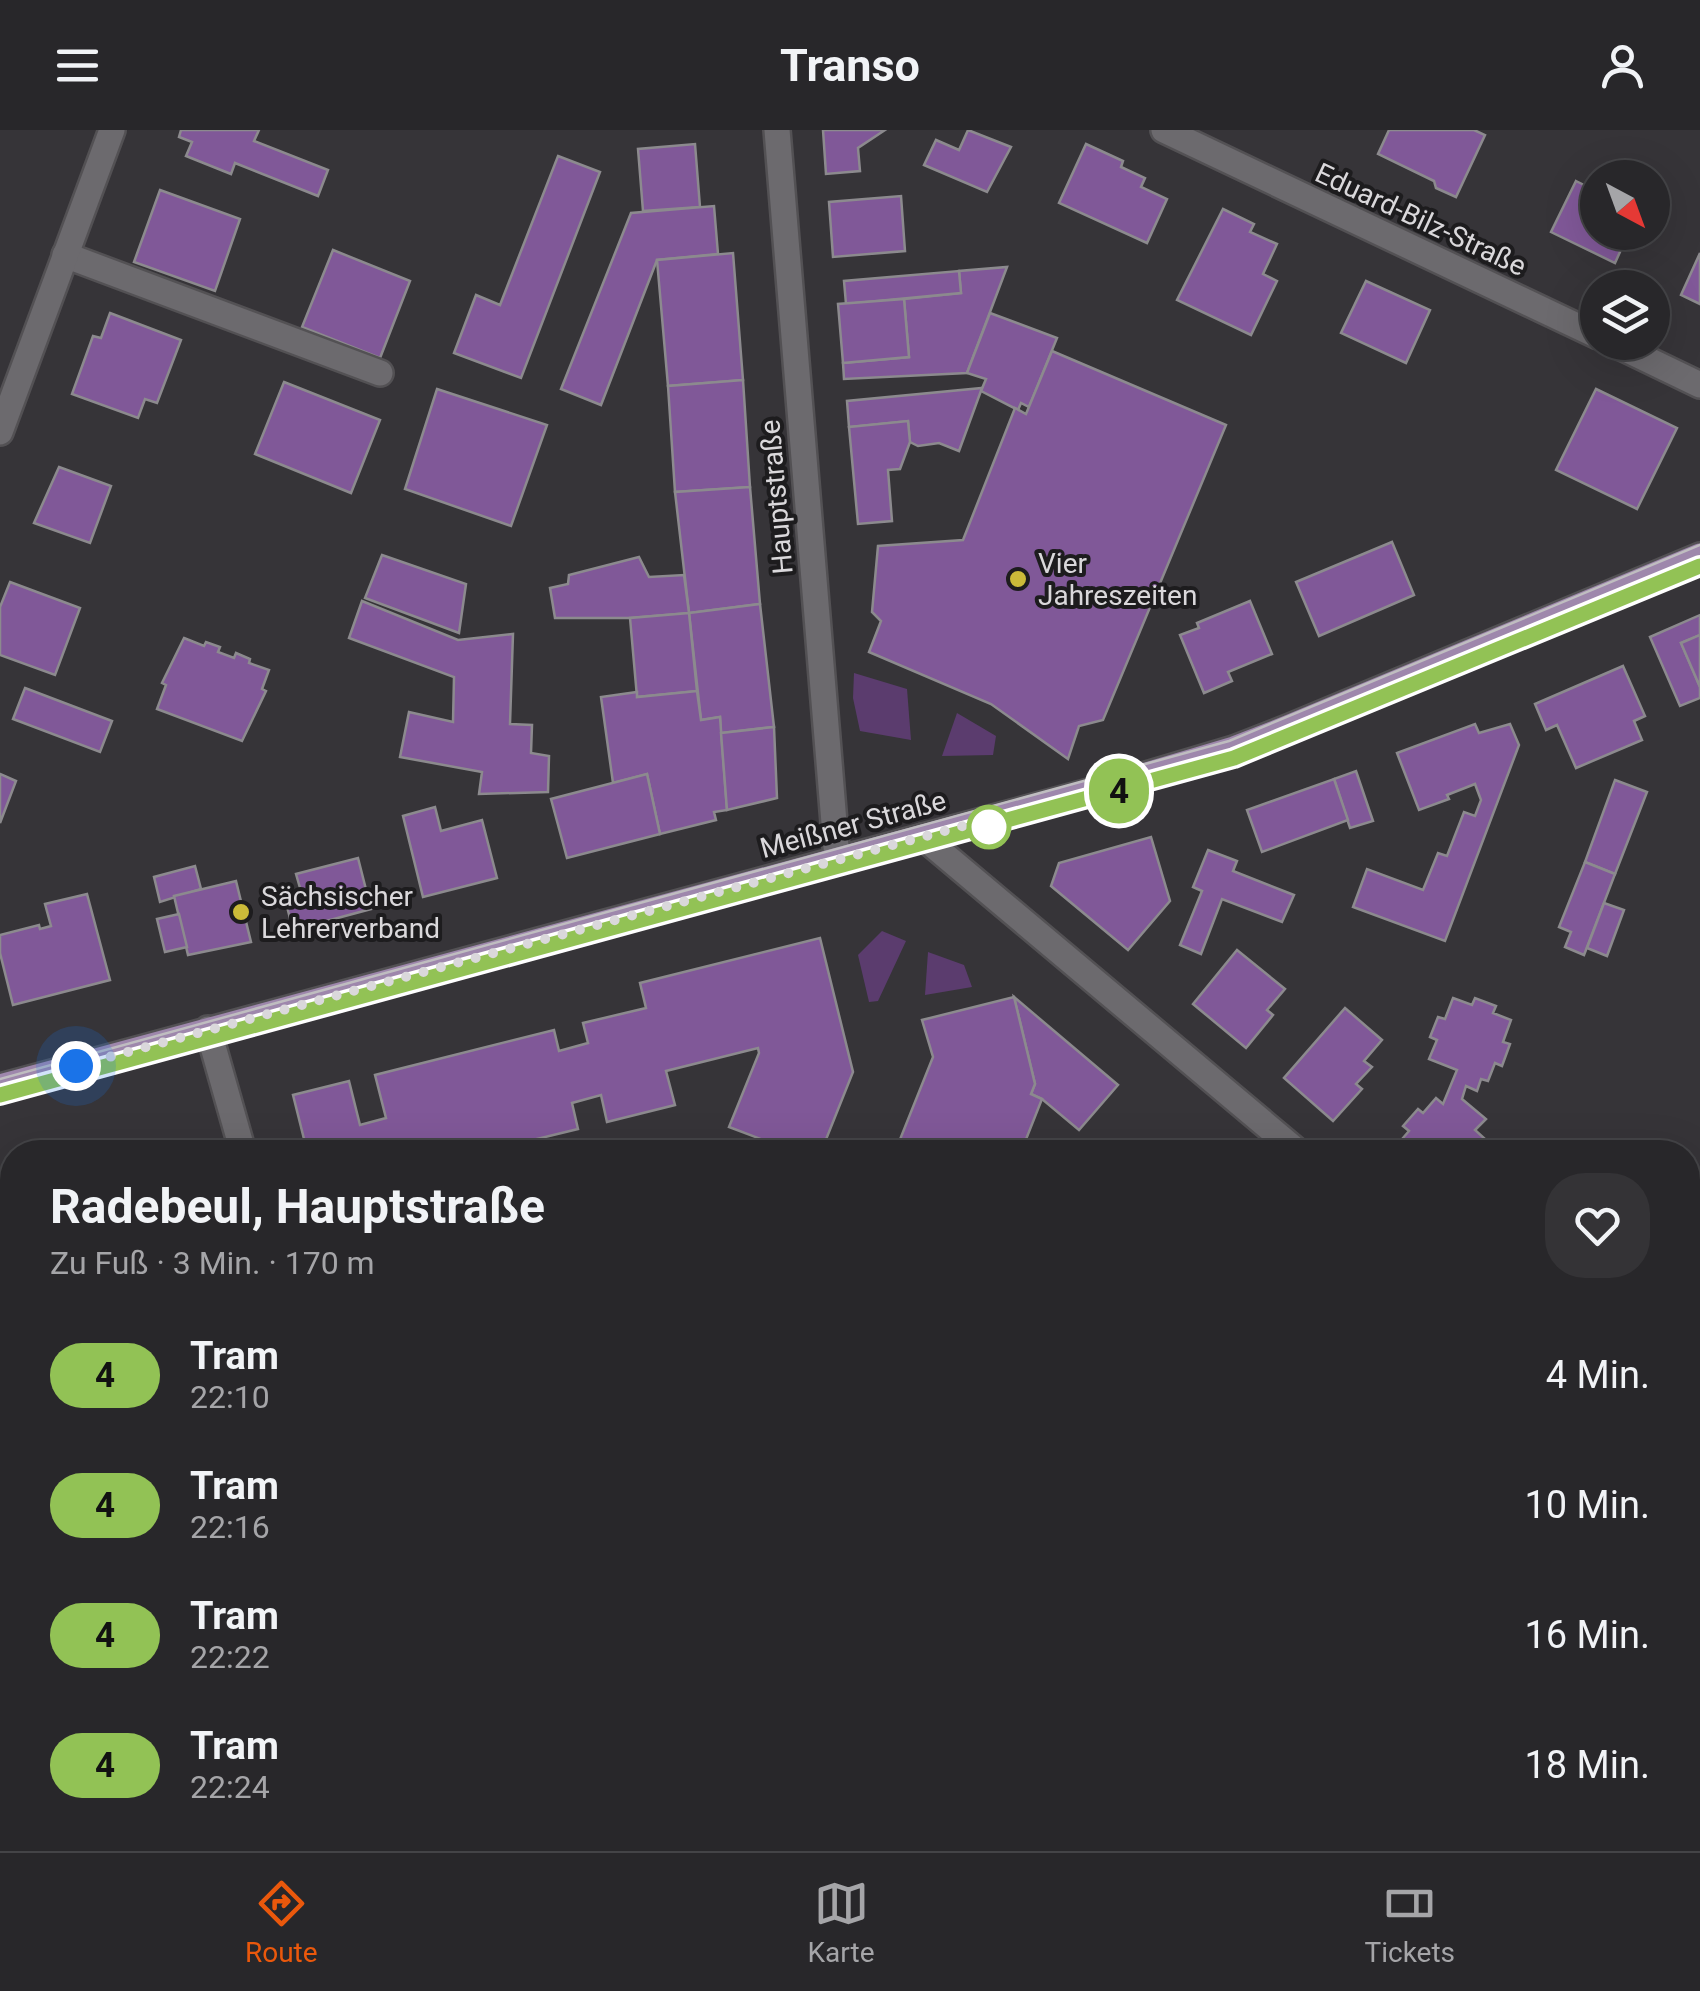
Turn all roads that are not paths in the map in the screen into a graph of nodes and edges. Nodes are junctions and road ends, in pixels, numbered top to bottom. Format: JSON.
{"nodes":[{"id":1,"x":112,"y":130,"type":"edge"},
{"id":2,"x":777,"y":130,"type":"edge"},
{"id":3,"x":1164,"y":130,"type":"edge"},
{"id":4,"x":66,"y":255,"type":"junction"},
{"id":5,"x":1580,"y":327,"type":"edge"},
{"id":6,"x":1648,"y":360,"type":"edge"},
{"id":7,"x":380,"y":373,"type":"dead end"},
{"id":8,"x":1700,"y":385,"type":"edge"},
{"id":9,"x":0,"y":432,"type":"edge"},
{"id":10,"x":1700,"y":556,"type":"edge"},
{"id":11,"x":923,"y":837,"type":"junction"},
{"id":12,"x":838,"y":859,"type":"junction"},
{"id":13,"x":208,"y":1029,"type":"junction"},
{"id":14,"x":0,"y":1087,"type":"edge"},
{"id":15,"x":239,"y":1140,"type":"edge"},
{"id":16,"x":1284,"y":1140,"type":"edge"}],
"edges":[{"from":1,"to":4,"type":"street"},
{"from":2,"to":12,"type":"street","name":"Hauptstraße"},
{"from":3,"to":5,"type":"street","name":"Eduard-Bilz-Straße"},
{"from":4,"to":7,"type":"street"},
{"from":4,"to":9,"type":"street"},
{"from":6,"to":8,"type":"street"},
{"from":10,"to":11,"type":"main road","name":"Meißner Straße"},
{"from":11,"to":12,"type":"main road","name":"Meißner Straße"},
{"from":11,"to":16,"type":"street"},
{"from":12,"to":13,"type":"main road","name":"Meißner Straße"},
{"from":13,"to":14,"type":"main road","name":"Meißner Straße"},
{"from":13,"to":15,"type":"street"}]}
